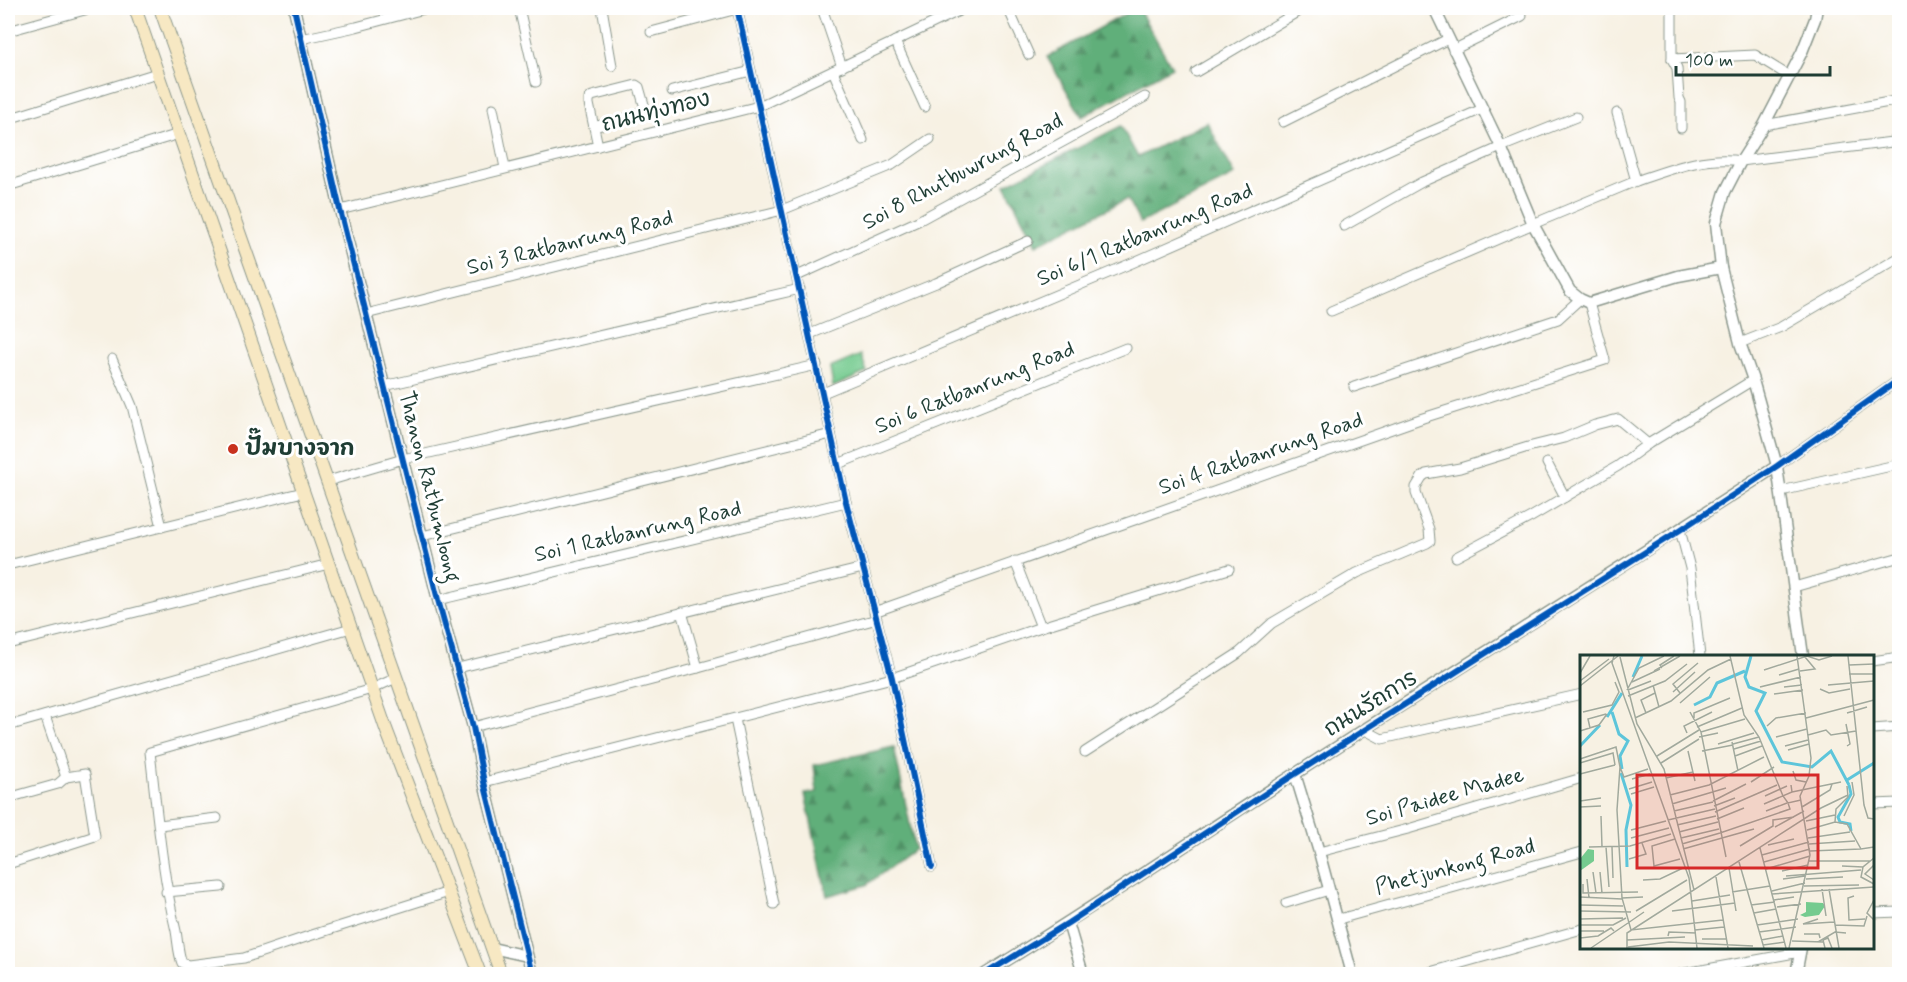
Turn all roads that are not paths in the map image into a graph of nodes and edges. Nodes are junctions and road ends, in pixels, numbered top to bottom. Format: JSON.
{"nodes":[{"id":1,"x":92,"y":8,"type":"edge"},
{"id":2,"x":135,"y":8,"type":"edge"},
{"id":3,"x":160,"y":8,"type":"edge"},
{"id":4,"x":294,"y":8,"type":"edge"},
{"id":5,"x":428,"y":8,"type":"edge"},
{"id":6,"x":519,"y":8,"type":"edge"},
{"id":7,"x":602,"y":8,"type":"edge"},
{"id":8,"x":737,"y":8,"type":"edge"},
{"id":9,"x":822,"y":8,"type":"edge"},
{"id":10,"x":965,"y":8,"type":"edge"},
{"id":11,"x":1008,"y":8,"type":"edge"},
{"id":12,"x":1304,"y":8,"type":"edge"},
{"id":13,"x":1434,"y":8,"type":"edge"},
{"id":14,"x":1672,"y":8,"type":"edge"},
{"id":15,"x":1817,"y":8,"type":"edge"},
{"id":16,"x":1522,"y":16,"type":"dead end"},
{"id":17,"x":8,"y":31,"type":"edge"},
{"id":18,"x":651,"y":32,"type":"dead end"},
{"id":19,"x":301,"y":39,"type":"junction"},
{"id":20,"x":1448,"y":39,"type":"junction"},
{"id":21,"x":895,"y":41,"type":"junction"},
{"id":22,"x":1453,"y":50,"type":"junction"},
{"id":23,"x":1029,"y":55,"type":"dead end"},
{"id":24,"x":1672,"y":59,"type":"junction"},
{"id":25,"x":612,"y":66,"type":"dead end"},
{"id":26,"x":837,"y":69,"type":"junction"},
{"id":27,"x":751,"y":71,"type":"junction"},
{"id":28,"x":1196,"y":72,"type":"dead end"},
{"id":29,"x":157,"y":73,"type":"junction"},
{"id":30,"x":1789,"y":76,"type":"junction"},
{"id":31,"x":536,"y":82,"type":"dead end"},
{"id":32,"x":672,"y":91,"type":"dead end"},
{"id":33,"x":1145,"y":98,"type":"dead end"},
{"id":34,"x":1899,"y":100,"type":"edge"},
{"id":35,"x":759,"y":106,"type":"junction"},
{"id":36,"x":925,"y":107,"type":"dead end"},
{"id":37,"x":493,"y":108,"type":"dead end"},
{"id":38,"x":1482,"y":109,"type":"junction"},
{"id":39,"x":1617,"y":113,"type":"dead end"},
{"id":40,"x":1576,"y":117,"type":"dead end"},
{"id":41,"x":8,"y":119,"type":"edge"},
{"id":42,"x":1283,"y":122,"type":"dead end"},
{"id":43,"x":1764,"y":125,"type":"junction"},
{"id":44,"x":594,"y":127,"type":"junction"},
{"id":45,"x":201,"y":128,"type":"junction"},
{"id":46,"x":1682,"y":128,"type":"dead end"},
{"id":47,"x":179,"y":135,"type":"junction"},
{"id":48,"x":930,"y":139,"type":"dead end"},
{"id":49,"x":863,"y":140,"type":"dead end"},
{"id":50,"x":1899,"y":141,"type":"edge"},
{"id":51,"x":598,"y":146,"type":"junction"},
{"id":52,"x":1501,"y":147,"type":"junction"},
{"id":53,"x":1741,"y":160,"type":"junction"},
{"id":54,"x":506,"y":168,"type":"junction"},
{"id":55,"x":1636,"y":182,"type":"junction"},
{"id":56,"x":8,"y":186,"type":"edge"},
{"id":57,"x":340,"y":210,"type":"junction"},
{"id":58,"x":782,"y":210,"type":"junction"},
{"id":59,"x":1533,"y":224,"type":"junction"},
{"id":60,"x":1344,"y":226,"type":"dead end"},
{"id":61,"x":1028,"y":241,"type":"dead end"},
{"id":62,"x":1899,"y":257,"type":"edge"},
{"id":63,"x":1721,"y":268,"type":"junction"},
{"id":64,"x":797,"y":276,"type":"junction"},
{"id":65,"x":800,"y":289,"type":"junction"},
{"id":66,"x":1584,"y":301,"type":"junction"},
{"id":67,"x":1331,"y":311,"type":"dead end"},
{"id":68,"x":366,"y":314,"type":"junction"},
{"id":69,"x":810,"y":334,"type":"junction"},
{"id":70,"x":1740,"y":343,"type":"junction"},
{"id":71,"x":1126,"y":348,"type":"dead end"},
{"id":72,"x":112,"y":359,"type":"dead end"},
{"id":73,"x":817,"y":365,"type":"junction"},
{"id":74,"x":1899,"y":379,"type":"edge"},
{"id":75,"x":1753,"y":380,"type":"junction"},
{"id":76,"x":384,"y":386,"type":"junction"},
{"id":77,"x":1354,"y":387,"type":"dead end"},
{"id":78,"x":822,"y":393,"type":"junction"},
{"id":79,"x":831,"y":434,"type":"junction"},
{"id":80,"x":1648,"y":444,"type":"junction"},
{"id":81,"x":403,"y":459,"type":"junction"},
{"id":82,"x":1547,"y":463,"type":"dead end"},
{"id":83,"x":838,"y":464,"type":"junction"},
{"id":84,"x":1899,"y":464,"type":"edge"},
{"id":85,"x":1777,"y":466,"type":"junction"},
{"id":86,"x":328,"y":481,"type":"junction"},
{"id":87,"x":1781,"y":491,"type":"junction"},
{"id":88,"x":303,"y":492,"type":"junction"},
{"id":89,"x":1565,"y":497,"type":"junction"},
{"id":90,"x":846,"y":502,"type":"junction"},
{"id":91,"x":162,"y":527,"type":"junction"},
{"id":92,"x":1680,"y":530,"type":"junction"},
{"id":93,"x":422,"y":536,"type":"junction"},
{"id":94,"x":1456,"y":557,"type":"dead end"},
{"id":95,"x":1899,"y":557,"type":"edge"},
{"id":96,"x":1015,"y":561,"type":"junction"},
{"id":97,"x":329,"y":564,"type":"junction"},
{"id":98,"x":8,"y":565,"type":"edge"},
{"id":99,"x":863,"y":568,"type":"junction"},
{"id":100,"x":1228,"y":570,"type":"dead end"},
{"id":101,"x":1794,"y":587,"type":"junction"},
{"id":102,"x":438,"y":600,"type":"junction"},
{"id":103,"x":682,"y":612,"type":"junction"},
{"id":104,"x":876,"y":615,"type":"junction"},
{"id":105,"x":1041,"y":627,"type":"junction"},
{"id":106,"x":351,"y":628,"type":"junction"},
{"id":107,"x":8,"y":644,"type":"edge"},
{"id":108,"x":1700,"y":655,"type":"edge"},
{"id":109,"x":1803,"y":655,"type":"edge"},
{"id":110,"x":1899,"y":657,"type":"edge"},
{"id":111,"x":1874,"y":661,"type":"edge"},
{"id":112,"x":458,"y":668,"type":"junction"},
{"id":113,"x":698,"y":668,"type":"junction"},
{"id":114,"x":396,"y":678,"type":"junction"},
{"id":115,"x":892,"y":678,"type":"junction"},
{"id":116,"x":372,"y":689,"type":"junction"},
{"id":117,"x":1580,"y":694,"type":"edge"},
{"id":118,"x":45,"y":716,"type":"junction"},
{"id":119,"x":735,"y":719,"type":"junction"},
{"id":120,"x":8,"y":726,"type":"edge"},
{"id":121,"x":473,"y":727,"type":"junction"},
{"id":122,"x":1899,"y":727,"type":"edge"},
{"id":123,"x":1874,"y":729,"type":"edge"},
{"id":124,"x":1365,"y":730,"type":"junction"},
{"id":125,"x":1085,"y":752,"type":"dead end"},
{"id":126,"x":1295,"y":774,"type":"junction"},
{"id":127,"x":66,"y":777,"type":"junction"},
{"id":128,"x":1580,"y":778,"type":"edge"},
{"id":129,"x":484,"y":782,"type":"junction"},
{"id":130,"x":8,"y":798,"type":"edge"},
{"id":131,"x":1899,"y":803,"type":"edge"},
{"id":132,"x":1874,"y":804,"type":"edge"},
{"id":133,"x":217,"y":818,"type":"dead end"},
{"id":134,"x":159,"y":825,"type":"junction"},
{"id":135,"x":1319,"y":852,"type":"junction"},
{"id":136,"x":1580,"y":852,"type":"edge"},
{"id":137,"x":8,"y":864,"type":"edge"},
{"id":138,"x":932,"y":867,"type":"dead end"},
{"id":139,"x":221,"y":887,"type":"dead end"},
{"id":140,"x":1329,"y":890,"type":"junction"},
{"id":141,"x":166,"y":892,"type":"junction"},
{"id":142,"x":449,"y":892,"type":"junction"},
{"id":143,"x":1286,"y":903,"type":"dead end"},
{"id":144,"x":774,"y":904,"type":"dead end"},
{"id":145,"x":1874,"y":912,"type":"edge"},
{"id":146,"x":1899,"y":912,"type":"edge"},
{"id":147,"x":1339,"y":920,"type":"junction"},
{"id":148,"x":1068,"y":923,"type":"junction"},
{"id":149,"x":1580,"y":929,"type":"edge"},
{"id":150,"x":492,"y":948,"type":"junction"},
{"id":151,"x":1801,"y":950,"type":"edge"},
{"id":152,"x":527,"y":956,"type":"junction"},
{"id":153,"x":480,"y":975,"type":"edge"},
{"id":154,"x":501,"y":975,"type":"edge"},
{"id":155,"x":532,"y":975,"type":"edge"},
{"id":156,"x":985,"y":975,"type":"edge"},
{"id":157,"x":1083,"y":975,"type":"edge"},
{"id":158,"x":1352,"y":975,"type":"edge"},
{"id":159,"x":1423,"y":975,"type":"edge"},
{"id":160,"x":1680,"y":975,"type":"edge"},
{"id":161,"x":1796,"y":975,"type":"edge"}],
"edges":[{"from":1,"to":17,"type":"street"},
{"from":2,"to":29,"type":"main road"},
{"from":3,"to":45,"type":"main road"},
{"from":4,"to":19,"type":"street","name":"Thanon Ratbumloong"},
{"from":5,"to":19,"type":"street"},
{"from":6,"to":31,"type":"street"},
{"from":7,"to":25,"type":"street"},
{"from":8,"to":18,"type":"street"},
{"from":8,"to":27,"type":"street"},
{"from":9,"to":26,"type":"street"},
{"from":10,"to":21,"type":"street","name":"ถนนทุ่งทอง"},
{"from":11,"to":23,"type":"street"},
{"from":12,"to":28,"type":"street"},
{"from":13,"to":20,"type":"street"},
{"from":14,"to":24,"type":"street"},
{"from":15,"to":30,"type":"street"},
{"from":16,"to":22,"type":"street"},
{"from":19,"to":57,"type":"street","name":"Thanon Ratbumloong"},
{"from":20,"to":22,"type":"street"},
{"from":20,"to":42,"type":"street"},
{"from":21,"to":26,"type":"street","name":"ถนนทุ่งทอง"},
{"from":21,"to":36,"type":"street"},
{"from":22,"to":38,"type":"street"},
{"from":24,"to":30,"type":"street"},
{"from":24,"to":46,"type":"street"},
{"from":26,"to":35,"type":"street","name":"ถนนทุ่งทอง"},
{"from":26,"to":49,"type":"street"},
{"from":27,"to":32,"type":"street"},
{"from":27,"to":35,"type":"street"},
{"from":29,"to":41,"type":"street"},
{"from":29,"to":47,"type":"main road"},
{"from":30,"to":43,"type":"street"},
{"from":33,"to":64,"type":"street","name":"Soi 8 Rhutbuwrung Road"},
{"from":34,"to":43,"type":"street"},
{"from":35,"to":51,"type":"street","name":"ถนนทุ่งทอง"},
{"from":35,"to":58,"type":"street"},
{"from":37,"to":54,"type":"street"},
{"from":38,"to":52,"type":"street"},
{"from":38,"to":78,"type":"street","name":"Soi 6/1 Ratbanrung Road"},
{"from":39,"to":55,"type":"street"},
{"from":40,"to":52,"type":"street"},
{"from":43,"to":53,"type":"street"},
{"from":44,"to":44,"type":"street"},
{"from":44,"to":51,"type":"street"},
{"from":45,"to":47,"type":"main road"},
{"from":45,"to":86,"type":"main road"},
{"from":47,"to":56,"type":"street"},
{"from":47,"to":88,"type":"main road"},
{"from":48,"to":58,"type":"street","name":"Soi 3 Ratbanrung Road"},
{"from":50,"to":53,"type":"street"},
{"from":51,"to":54,"type":"street","name":"ถนนทุ่งทอง"},
{"from":52,"to":59,"type":"street"},
{"from":52,"to":60,"type":"street"},
{"from":53,"to":55,"type":"street"},
{"from":53,"to":63,"type":"street"},
{"from":54,"to":57,"type":"street","name":"ถนนทุ่งทอง"},
{"from":55,"to":59,"type":"street"},
{"from":57,"to":68,"type":"street","name":"Thanon Ratbumloong"},
{"from":58,"to":64,"type":"street"},
{"from":58,"to":68,"type":"street","name":"Soi 3 Ratbanrung Road"},
{"from":59,"to":66,"type":"street"},
{"from":59,"to":67,"type":"street"},
{"from":61,"to":69,"type":"street"},
{"from":62,"to":70,"type":"street"},
{"from":63,"to":66,"type":"street"},
{"from":63,"to":70,"type":"street"},
{"from":64,"to":65,"type":"street"},
{"from":65,"to":69,"type":"street"},
{"from":65,"to":76,"type":"street"},
{"from":66,"to":77,"type":"street"},
{"from":66,"to":96,"type":"street","name":"Soi 4 Ratbanrung Road"},
{"from":68,"to":76,"type":"street","name":"Thanon Ratbumloong"},
{"from":69,"to":73,"type":"street"},
{"from":70,"to":75,"type":"street"},
{"from":71,"to":83,"type":"street","name":"Soi 6 Ratbanrung Road"},
{"from":72,"to":91,"type":"street"},
{"from":73,"to":78,"type":"street"},
{"from":73,"to":81,"type":"street"},
{"from":74,"to":85,"type":"street"},
{"from":75,"to":80,"type":"street"},
{"from":75,"to":85,"type":"street"},
{"from":76,"to":81,"type":"street","name":"Thanon Ratbumloong"},
{"from":78,"to":79,"type":"street"},
{"from":79,"to":83,"type":"street"},
{"from":79,"to":93,"type":"street"},
{"from":80,"to":89,"type":"street"},
{"from":80,"to":125,"type":"street"},
{"from":81,"to":86,"type":"street"},
{"from":81,"to":93,"type":"street","name":"Thanon Ratbumloong"},
{"from":82,"to":89,"type":"street"},
{"from":83,"to":90,"type":"street"},
{"from":84,"to":87,"type":"street"},
{"from":85,"to":87,"type":"street"},
{"from":85,"to":92,"type":"street","name":"ถนนรัถการ"},
{"from":86,"to":114,"type":"main road"},
{"from":87,"to":101,"type":"street"},
{"from":88,"to":91,"type":"street"},
{"from":88,"to":97,"type":"main road"},
{"from":89,"to":94,"type":"street"},
{"from":90,"to":99,"type":"street"},
{"from":90,"to":102,"type":"street","name":"Soi 1 Ratbanrung Road"},
{"from":91,"to":98,"type":"street"},
{"from":92,"to":108,"type":"street"},
{"from":92,"to":124,"type":"street","name":"ถนนรัถการ"},
{"from":93,"to":102,"type":"street","name":"Thanon Ratbumloong"},
{"from":95,"to":101,"type":"street"},
{"from":96,"to":104,"type":"street","name":"Soi 4 Ratbanrung Road"},
{"from":96,"to":105,"type":"street"},
{"from":97,"to":106,"type":"main road"},
{"from":97,"to":107,"type":"street"},
{"from":99,"to":103,"type":"street"},
{"from":99,"to":104,"type":"street"},
{"from":100,"to":105,"type":"street"},
{"from":101,"to":109,"type":"street"},
{"from":102,"to":112,"type":"street","name":"Thanon Ratbumloong"},
{"from":103,"to":112,"type":"street"},
{"from":103,"to":113,"type":"street"},
{"from":104,"to":113,"type":"street","name":"Soi 4 Ratbanrung Road"},
{"from":104,"to":115,"type":"street"},
{"from":105,"to":115,"type":"street"},
{"from":106,"to":116,"type":"main road"},
{"from":106,"to":118,"type":"street"},
{"from":110,"to":111,"type":"street"},
{"from":112,"to":121,"type":"street","name":"Thanon Ratbumloong"},
{"from":113,"to":121,"type":"street","name":"Soi 4 Ratbanrung Road"},
{"from":114,"to":116,"type":"street"},
{"from":114,"to":150,"type":"main road"},
{"from":115,"to":119,"type":"street"},
{"from":115,"to":138,"type":"street"},
{"from":116,"to":134,"type":"street"},
{"from":116,"to":142,"type":"main road"},
{"from":117,"to":124,"type":"street"},
{"from":118,"to":120,"type":"street"},
{"from":118,"to":127,"type":"street"},
{"from":119,"to":129,"type":"street"},
{"from":119,"to":144,"type":"street"},
{"from":121,"to":129,"type":"street","name":"Thanon Ratbumloong"},
{"from":122,"to":123,"type":"street"},
{"from":124,"to":126,"type":"street","name":"ถนนรัถการ"},
{"from":126,"to":135,"type":"street"},
{"from":126,"to":148,"type":"street","name":"ถนนรัถการ"},
{"from":127,"to":130,"type":"street"},
{"from":127,"to":137,"type":"street"},
{"from":128,"to":135,"type":"street","name":"Soi Paidee Madee"},
{"from":129,"to":152,"type":"street","name":"Thanon Ratbumloong"},
{"from":131,"to":132,"type":"street"},
{"from":133,"to":134,"type":"street"},
{"from":134,"to":141,"type":"street"},
{"from":135,"to":140,"type":"street"},
{"from":136,"to":147,"type":"street","name":"Phetjunkong Road"},
{"from":139,"to":141,"type":"street"},
{"from":140,"to":143,"type":"street"},
{"from":140,"to":147,"type":"street"},
{"from":141,"to":142,"type":"street"},
{"from":142,"to":153,"type":"main road"},
{"from":145,"to":146,"type":"street"},
{"from":147,"to":158,"type":"street"},
{"from":148,"to":156,"type":"street","name":"ถนนรัถการ"},
{"from":148,"to":157,"type":"street"},
{"from":149,"to":159,"type":"street"},
{"from":150,"to":152,"type":"street"},
{"from":150,"to":154,"type":"main road"},
{"from":151,"to":160,"type":"street"},
{"from":151,"to":161,"type":"street"},
{"from":152,"to":155,"type":"street","name":"Thanon Ratbumloong"}]}
